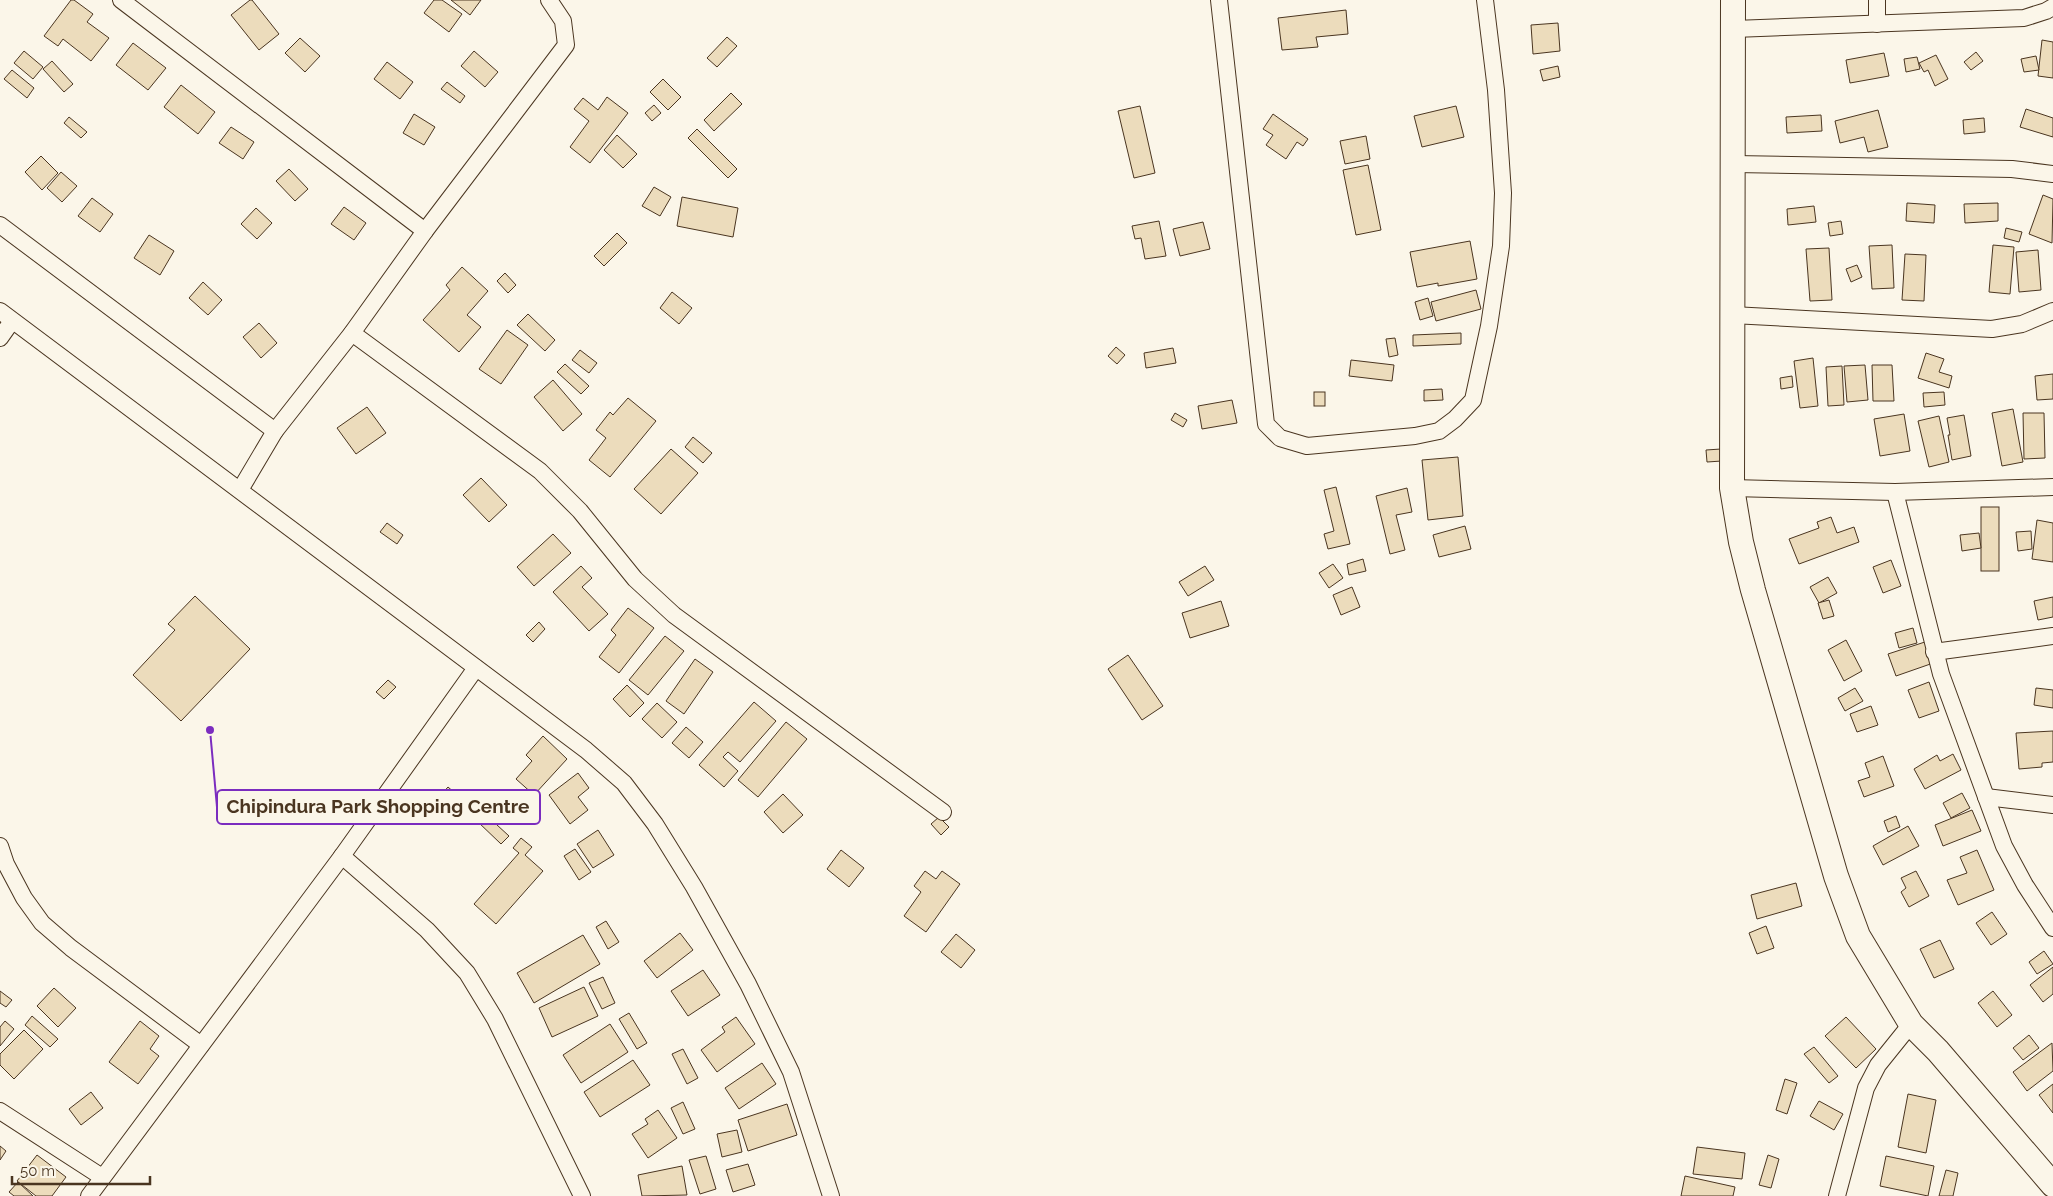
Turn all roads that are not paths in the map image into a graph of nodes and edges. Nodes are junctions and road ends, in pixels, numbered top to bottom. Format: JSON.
{"nodes":[{"id":1,"x":121,"y":0,"type":"edge"},
{"id":2,"x":549,"y":0,"type":"edge"},
{"id":3,"x":1220,"y":0,"type":"edge"},
{"id":4,"x":1485,"y":0,"type":"edge"},
{"id":5,"x":1733,"y":0,"type":"edge"},
{"id":6,"x":1877,"y":0,"type":"edge"},
{"id":7,"x":2053,"y":7,"type":"edge"},
{"id":8,"x":1877,"y":24,"type":"junction"},
{"id":9,"x":1734,"y":29,"type":"junction"},
{"id":10,"x":1734,"y":164,"type":"junction"},
{"id":11,"x":2053,"y":174,"type":"edge"},
{"id":12,"x":0,"y":225,"type":"edge"},
{"id":13,"x":425,"y":231,"type":"junction"},
{"id":14,"x":2053,"y":311,"type":"edge"},
{"id":15,"x":1732,"y":315,"type":"junction"},
{"id":16,"x":6,"y":316,"type":"edge"},
{"id":17,"x":352,"y":333,"type":"junction"},
{"id":18,"x":0,"y":338,"type":"edge"},
{"id":19,"x":275,"y":431,"type":"junction"},
{"id":20,"x":2053,"y":487,"type":"edge"},
{"id":21,"x":1732,"y":488,"type":"junction"},
{"id":22,"x":240,"y":490,"type":"junction"},
{"id":23,"x":1895,"y":492,"type":"junction"},
{"id":24,"x":2053,"y":636,"type":"edge"},
{"id":25,"x":1934,"y":652,"type":"junction"},
{"id":26,"x":476,"y":668,"type":"junction"},
{"id":27,"x":1986,"y":797,"type":"junction"},
{"id":28,"x":2053,"y":805,"type":"edge"},
{"id":29,"x":943,"y":812,"type":"dead end"},
{"id":30,"x":0,"y":846,"type":"edge"},
{"id":31,"x":342,"y":856,"type":"junction"},
{"id":32,"x":2053,"y":928,"type":"edge"},
{"id":33,"x":1911,"y":1024,"type":"junction"},
{"id":34,"x":201,"y":1045,"type":"junction"},
{"id":35,"x":0,"y":1111,"type":"edge"},
{"id":36,"x":102,"y":1178,"type":"junction"},
{"id":37,"x":2053,"y":1185,"type":"edge"},
{"id":38,"x":89,"y":1196,"type":"edge"},
{"id":39,"x":582,"y":1196,"type":"edge"},
{"id":40,"x":831,"y":1196,"type":"edge"},
{"id":41,"x":1837,"y":1196,"type":"edge"}],
"edges":[{"from":1,"to":13,"type":"street"},
{"from":2,"to":13,"type":"street"},
{"from":3,"to":4,"type":"street"},
{"from":5,"to":9,"type":"street"},
{"from":6,"to":8,"type":"street"},
{"from":7,"to":8,"type":"street"},
{"from":8,"to":9,"type":"street"},
{"from":9,"to":10,"type":"street"},
{"from":10,"to":11,"type":"street"},
{"from":10,"to":15,"type":"street"},
{"from":12,"to":19,"type":"street"},
{"from":13,"to":17,"type":"street"},
{"from":14,"to":15,"type":"street"},
{"from":15,"to":21,"type":"street"},
{"from":16,"to":18,"type":"street"},
{"from":16,"to":22,"type":"street"},
{"from":17,"to":19,"type":"street"},
{"from":17,"to":29,"type":"street"},
{"from":19,"to":22,"type":"street"},
{"from":20,"to":23,"type":"street"},
{"from":21,"to":23,"type":"street"},
{"from":21,"to":33,"type":"street"},
{"from":22,"to":26,"type":"street"},
{"from":23,"to":25,"type":"street"},
{"from":24,"to":25,"type":"street"},
{"from":25,"to":27,"type":"street"},
{"from":26,"to":31,"type":"street"},
{"from":26,"to":40,"type":"street"},
{"from":27,"to":28,"type":"street"},
{"from":27,"to":32,"type":"street"},
{"from":30,"to":34,"type":"street"},
{"from":31,"to":34,"type":"street"},
{"from":31,"to":39,"type":"street"},
{"from":33,"to":37,"type":"street"},
{"from":33,"to":41,"type":"street"},
{"from":34,"to":36,"type":"street"},
{"from":35,"to":36,"type":"street"},
{"from":36,"to":38,"type":"street"}]}
